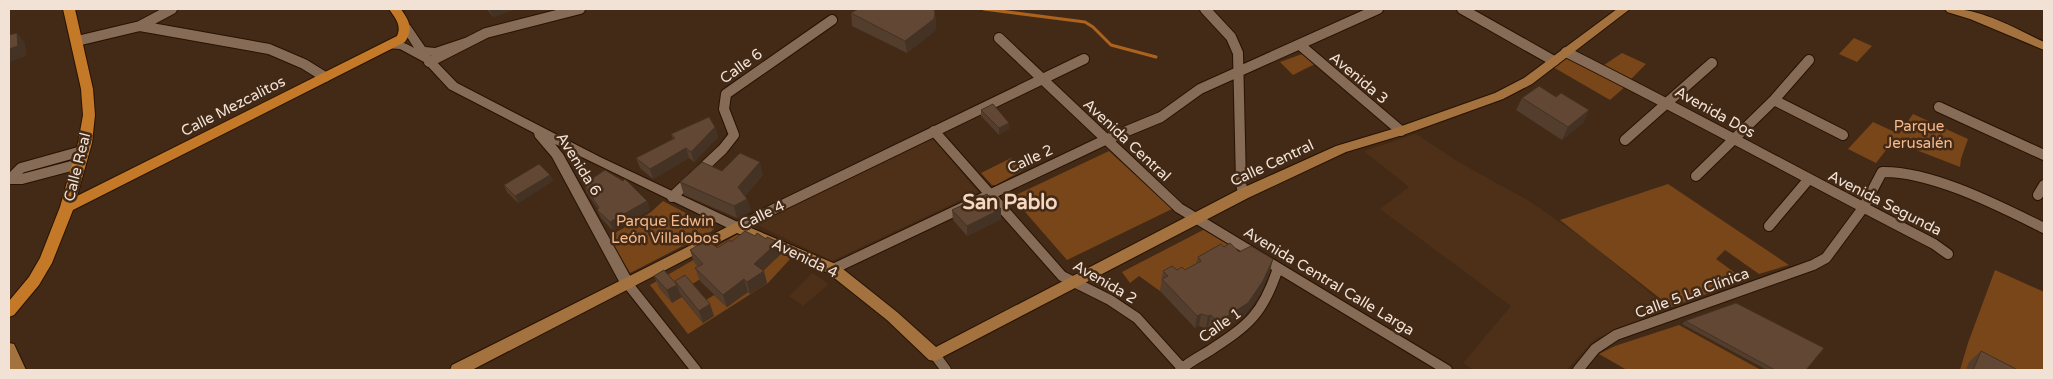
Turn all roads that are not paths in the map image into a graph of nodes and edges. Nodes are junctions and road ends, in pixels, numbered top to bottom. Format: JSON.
{"nodes":[{"id":1,"x":69,"y":9,"type":"edge"},
{"id":2,"x":172,"y":9,"type":"edge"},
{"id":3,"x":396,"y":9,"type":"edge"},
{"id":4,"x":580,"y":9,"type":"edge"},
{"id":5,"x":1205,"y":9,"type":"edge"},
{"id":6,"x":1378,"y":9,"type":"edge"},
{"id":7,"x":1462,"y":9,"type":"edge"},
{"id":8,"x":1624,"y":9,"type":"edge"},
{"id":9,"x":1951,"y":9,"type":"edge"},
{"id":10,"x":1967,"y":11,"type":"edge"},
{"id":11,"x":832,"y":20,"type":"dead end"},
{"id":12,"x":140,"y":26,"type":"junction"},
{"id":13,"x":406,"y":27,"type":"junction"},
{"id":14,"x":999,"y":38,"type":"dead end"},
{"id":15,"x":77,"y":41,"type":"junction"},
{"id":16,"x":465,"y":42,"type":"junction"},
{"id":17,"x":390,"y":45,"type":"junction"},
{"id":18,"x":1300,"y":45,"type":"junction"},
{"id":19,"x":2044,"y":46,"type":"edge"},
{"id":20,"x":421,"y":50,"type":"junction"},
{"id":21,"x":1569,"y":50,"type":"junction"},
{"id":22,"x":1084,"y":59,"type":"dead end"},
{"id":23,"x":1809,"y":60,"type":"dead end"},
{"id":24,"x":1554,"y":61,"type":"junction"},
{"id":25,"x":429,"y":62,"type":"junction"},
{"id":26,"x":1712,"y":63,"type":"dead end"},
{"id":27,"x":1238,"y":73,"type":"junction"},
{"id":28,"x":325,"y":78,"type":"junction"},
{"id":29,"x":1042,"y":80,"type":"junction"},
{"id":30,"x":1774,"y":100,"type":"junction"},
{"id":31,"x":1666,"y":102,"type":"junction"},
{"id":32,"x":1939,"y":107,"type":"dead end"},
{"id":33,"x":524,"y":121,"type":"junction"},
{"id":34,"x":934,"y":131,"type":"junction"},
{"id":35,"x":1401,"y":131,"type":"junction"},
{"id":36,"x":1843,"y":135,"type":"dead end"},
{"id":37,"x":1734,"y":139,"type":"junction"},
{"id":38,"x":1105,"y":140,"type":"junction"},
{"id":39,"x":1625,"y":140,"type":"dead end"},
{"id":40,"x":557,"y":154,"type":"junction"},
{"id":41,"x":2044,"y":155,"type":"edge"},
{"id":42,"x":80,"y":158,"type":"junction"},
{"id":43,"x":596,"y":160,"type":"junction"},
{"id":44,"x":1696,"y":176,"type":"dead end"},
{"id":45,"x":10,"y":179,"type":"edge"},
{"id":46,"x":1808,"y":180,"type":"junction"},
{"id":47,"x":2044,"y":185,"type":"edge"},
{"id":48,"x":1238,"y":192,"type":"junction"},
{"id":49,"x":989,"y":195,"type":"junction"},
{"id":50,"x":2038,"y":195,"type":"dead end"},
{"id":51,"x":672,"y":197,"type":"junction"},
{"id":52,"x":67,"y":207,"type":"junction"},
{"id":53,"x":1863,"y":208,"type":"junction"},
{"id":54,"x":1195,"y":218,"type":"junction"},
{"id":55,"x":1769,"y":226,"type":"dead end"},
{"id":56,"x":737,"y":227,"type":"junction"},
{"id":57,"x":2044,"y":228,"type":"edge"},
{"id":58,"x":1948,"y":254,"type":"dead end"},
{"id":59,"x":1278,"y":268,"type":"junction"},
{"id":60,"x":833,"y":269,"type":"junction"},
{"id":61,"x":1076,"y":282,"type":"junction"},
{"id":62,"x":627,"y":283,"type":"junction"},
{"id":63,"x":9,"y":311,"type":"edge"},
{"id":64,"x":9,"y":349,"type":"edge"},
{"id":65,"x":935,"y":355,"type":"junction"},
{"id":66,"x":1181,"y":369,"type":"edge"},
{"id":67,"x":18,"y":370,"type":"edge"},
{"id":68,"x":458,"y":370,"type":"edge"},
{"id":69,"x":696,"y":370,"type":"edge"},
{"id":70,"x":946,"y":370,"type":"edge"},
{"id":71,"x":1447,"y":370,"type":"edge"},
{"id":72,"x":1578,"y":370,"type":"edge"}],
"edges":[{"from":1,"to":15,"type":"main road","name":"Calle Real"},
{"from":2,"to":12,"type":"street"},
{"from":3,"to":13,"type":"main road"},
{"from":4,"to":16,"type":"street"},
{"from":5,"to":27,"type":"street"},
{"from":6,"to":18,"type":"street","name":"Calle 2"},
{"from":7,"to":24,"type":"street"},
{"from":8,"to":21,"type":"main road","name":"Calle Central"},
{"from":9,"to":10,"type":"main road"},
{"from":10,"to":19,"type":"main road"},
{"from":11,"to":51,"type":"street","name":"Calle 6"},
{"from":12,"to":15,"type":"street"},
{"from":12,"to":28,"type":"street"},
{"from":13,"to":17,"type":"main road","name":"Calle Mezcalitos"},
{"from":13,"to":20,"type":"street"},
{"from":14,"to":29,"type":"street","name":"Avenida Central"},
{"from":15,"to":42,"type":"main road","name":"Calle Real"},
{"from":16,"to":20,"type":"street"},
{"from":16,"to":25,"type":"street"},
{"from":17,"to":25,"type":"street"},
{"from":17,"to":28,"type":"main road","name":"Calle Mezcalitos"},
{"from":18,"to":27,"type":"street","name":"Calle 2"},
{"from":18,"to":35,"type":"street","name":"Avenida 3"},
{"from":20,"to":25,"type":"street"},
{"from":21,"to":24,"type":"main road","name":"Calle Central"},
{"from":21,"to":31,"type":"street","name":"Avenida Dos"},
{"from":22,"to":29,"type":"street","name":"Calle 4"},
{"from":23,"to":30,"type":"street"},
{"from":24,"to":35,"type":"main road","name":"Calle Central"},
{"from":25,"to":33,"type":"street"},
{"from":26,"to":31,"type":"street"},
{"from":27,"to":38,"type":"street","name":"Calle 2"},
{"from":27,"to":48,"type":"street"},
{"from":28,"to":52,"type":"main road","name":"Calle Mezcalitos"},
{"from":29,"to":34,"type":"street","name":"Calle 4"},
{"from":29,"to":38,"type":"street","name":"Avenida Central"},
{"from":30,"to":36,"type":"street"},
{"from":30,"to":37,"type":"street"},
{"from":31,"to":37,"type":"street","name":"Avenida Dos"},
{"from":31,"to":39,"type":"street"},
{"from":32,"to":41,"type":"street"},
{"from":33,"to":40,"type":"street","name":"Avenida 6"},
{"from":33,"to":43,"type":"street","name":"Avenida 4"},
{"from":34,"to":49,"type":"street","name":"Avenida 2"},
{"from":34,"to":56,"type":"street","name":"Calle 4"},
{"from":35,"to":48,"type":"main road","name":"Calle Central"},
{"from":37,"to":44,"type":"street"},
{"from":37,"to":46,"type":"street","name":"Avenida Dos"},
{"from":38,"to":49,"type":"street","name":"Calle 2"},
{"from":38,"to":54,"type":"street","name":"Avenida Central"},
{"from":40,"to":43,"type":"street"},
{"from":40,"to":62,"type":"street","name":"Avenida 6"},
{"from":42,"to":45,"type":"street"},
{"from":42,"to":52,"type":"main road","name":"Calle Real"},
{"from":43,"to":51,"type":"street","name":"Avenida 4"},
{"from":46,"to":53,"type":"street","name":"Avenida Segunda"},
{"from":46,"to":55,"type":"street"},
{"from":47,"to":50,"type":"street"},
{"from":48,"to":54,"type":"main road","name":"Calle Central"},
{"from":49,"to":60,"type":"street","name":"Calle 2"},
{"from":49,"to":61,"type":"street","name":"Avenida 2"},
{"from":51,"to":56,"type":"street","name":"Avenida 4"},
{"from":52,"to":63,"type":"main road","name":"Calle Real"},
{"from":53,"to":57,"type":"street"},
{"from":53,"to":58,"type":"street","name":"Avenida Segunda"},
{"from":53,"to":72,"type":"street","name":"Calle 5 La Clínica"},
{"from":54,"to":59,"type":"street","name":"Avenida Central Calle Larga"},
{"from":54,"to":61,"type":"main road","name":"Calle Central"},
{"from":56,"to":60,"type":"main road","name":"Avenida 4"},
{"from":56,"to":62,"type":"main road","name":"Calle 4"},
{"from":59,"to":66,"type":"street","name":"Calle 1"},
{"from":59,"to":71,"type":"street","name":"Avenida Central Calle Larga"},
{"from":60,"to":65,"type":"main road","name":"Avenida 4"},
{"from":61,"to":65,"type":"main road","name":"Calle Central"},
{"from":61,"to":66,"type":"street","name":"Avenida 2"},
{"from":62,"to":68,"type":"main road","name":"Calle 4"},
{"from":62,"to":69,"type":"street"},
{"from":64,"to":67,"type":"main road"},
{"from":65,"to":70,"type":"street"}]}
